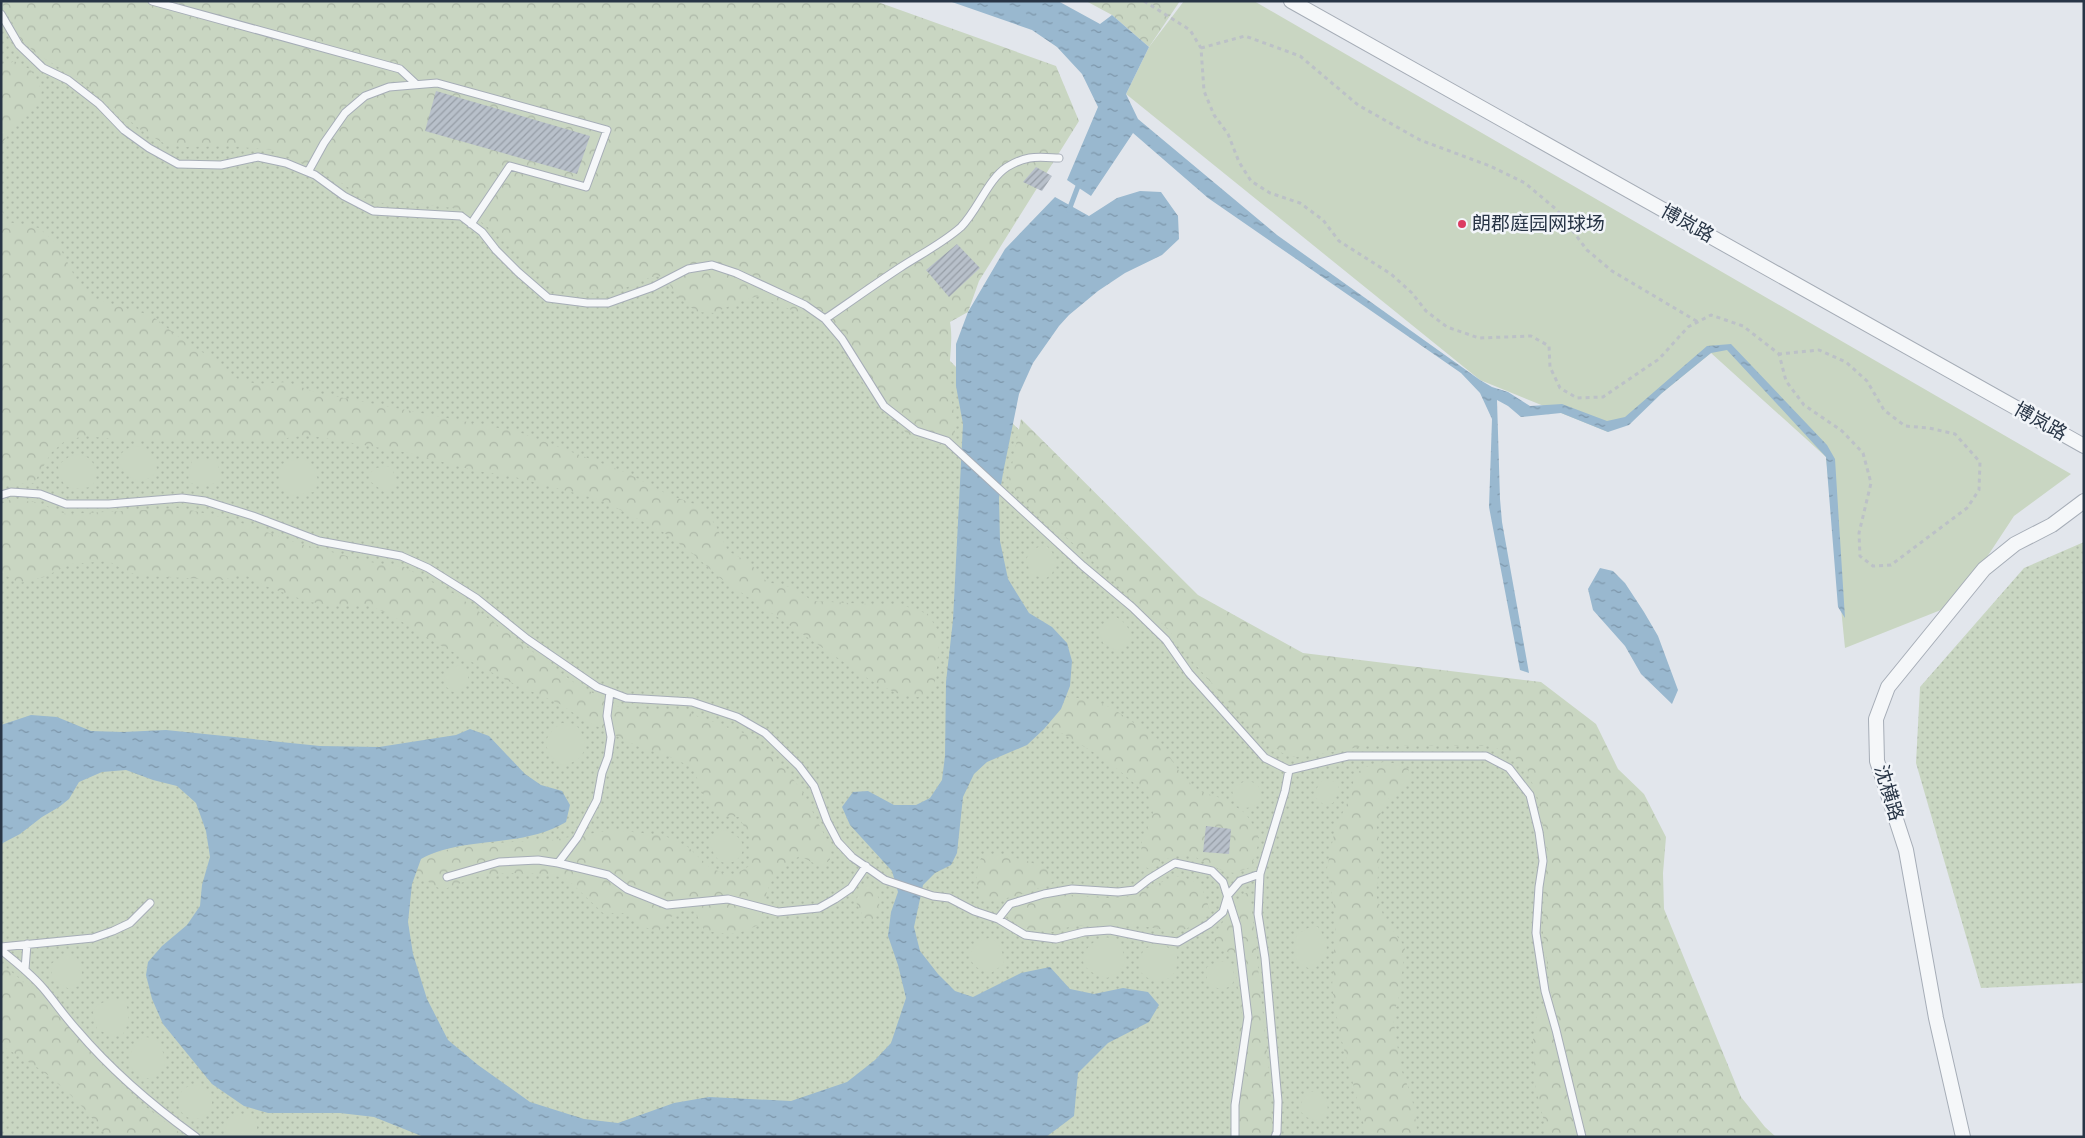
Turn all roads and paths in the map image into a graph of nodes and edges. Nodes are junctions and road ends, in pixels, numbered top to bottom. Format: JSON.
{"nodes":[{"id":1,"x":152,"y":1,"type":"edge"},
{"id":2,"x":1144,"y":1,"type":"edge"},
{"id":3,"x":1291,"y":1,"type":"edge"},
{"id":4,"x":1,"y":14,"type":"edge"},
{"id":5,"x":1201,"y":48,"type":"junction"},
{"id":6,"x":415,"y":83,"type":"junction"},
{"id":7,"x":1058,"y":158,"type":"dead end"},
{"id":8,"x":308,"y":172,"type":"junction"},
{"id":9,"x":471,"y":224,"type":"junction"},
{"id":10,"x":825,"y":319,"type":"junction"},
{"id":11,"x":1698,"y":322,"type":"junction"},
{"id":12,"x":1779,"y":354,"type":"junction"},
{"id":13,"x":2084,"y":446,"type":"edge"},
{"id":14,"x":1,"y":495,"type":"edge"},
{"id":15,"x":2084,"y":501,"type":"edge"},
{"id":16,"x":610,"y":692,"type":"junction"},
{"id":17,"x":1289,"y":770,"type":"junction"},
{"id":18,"x":558,"y":862,"type":"junction"},
{"id":19,"x":866,"y":866,"type":"junction"},
{"id":20,"x":1260,"y":874,"type":"junction"},
{"id":21,"x":447,"y":877,"type":"dead end"},
{"id":22,"x":1228,"y":895,"type":"junction"},
{"id":23,"x":150,"y":903,"type":"dead end"},
{"id":24,"x":998,"y":919,"type":"junction"},
{"id":25,"x":27,"y":944,"type":"junction"},
{"id":26,"x":1,"y":949,"type":"edge"},
{"id":27,"x":25,"y":969,"type":"junction"},
{"id":28,"x":196,"y":1137,"type":"edge"},
{"id":29,"x":1235,"y":1137,"type":"edge"},
{"id":30,"x":1275,"y":1137,"type":"edge"},
{"id":31,"x":1582,"y":1137,"type":"edge"},
{"id":32,"x":1962,"y":1137,"type":"edge"}],
"edges":[{"from":1,"to":6,"type":"lane"},
{"from":2,"to":5,"type":"path"},
{"from":3,"to":13,"type":"street","name":"博岚路"},
{"from":4,"to":8,"type":"lane"},
{"from":5,"to":11,"type":"path"},
{"from":5,"to":11,"type":"path"},
{"from":6,"to":8,"type":"lane"},
{"from":6,"to":9,"type":"lane"},
{"from":7,"to":10,"type":"lane"},
{"from":8,"to":9,"type":"lane"},
{"from":9,"to":10,"type":"lane"},
{"from":10,"to":17,"type":"lane"},
{"from":11,"to":12,"type":"path"},
{"from":12,"to":12,"type":"path"},
{"from":14,"to":16,"type":"lane"},
{"from":15,"to":32,"type":"street","name":"沈横路"},
{"from":16,"to":18,"type":"lane"},
{"from":16,"to":19,"type":"lane"},
{"from":17,"to":20,"type":"lane"},
{"from":17,"to":31,"type":"lane"},
{"from":18,"to":19,"type":"lane"},
{"from":18,"to":21,"type":"lane"},
{"from":19,"to":24,"type":"lane"},
{"from":20,"to":22,"type":"lane"},
{"from":20,"to":30,"type":"lane"},
{"from":22,"to":24,"type":"lane"},
{"from":22,"to":24,"type":"lane"},
{"from":22,"to":29,"type":"lane"},
{"from":23,"to":25,"type":"lane"},
{"from":25,"to":26,"type":"lane"},
{"from":25,"to":27,"type":"lane"},
{"from":26,"to":27,"type":"lane"},
{"from":27,"to":28,"type":"lane"}]}
